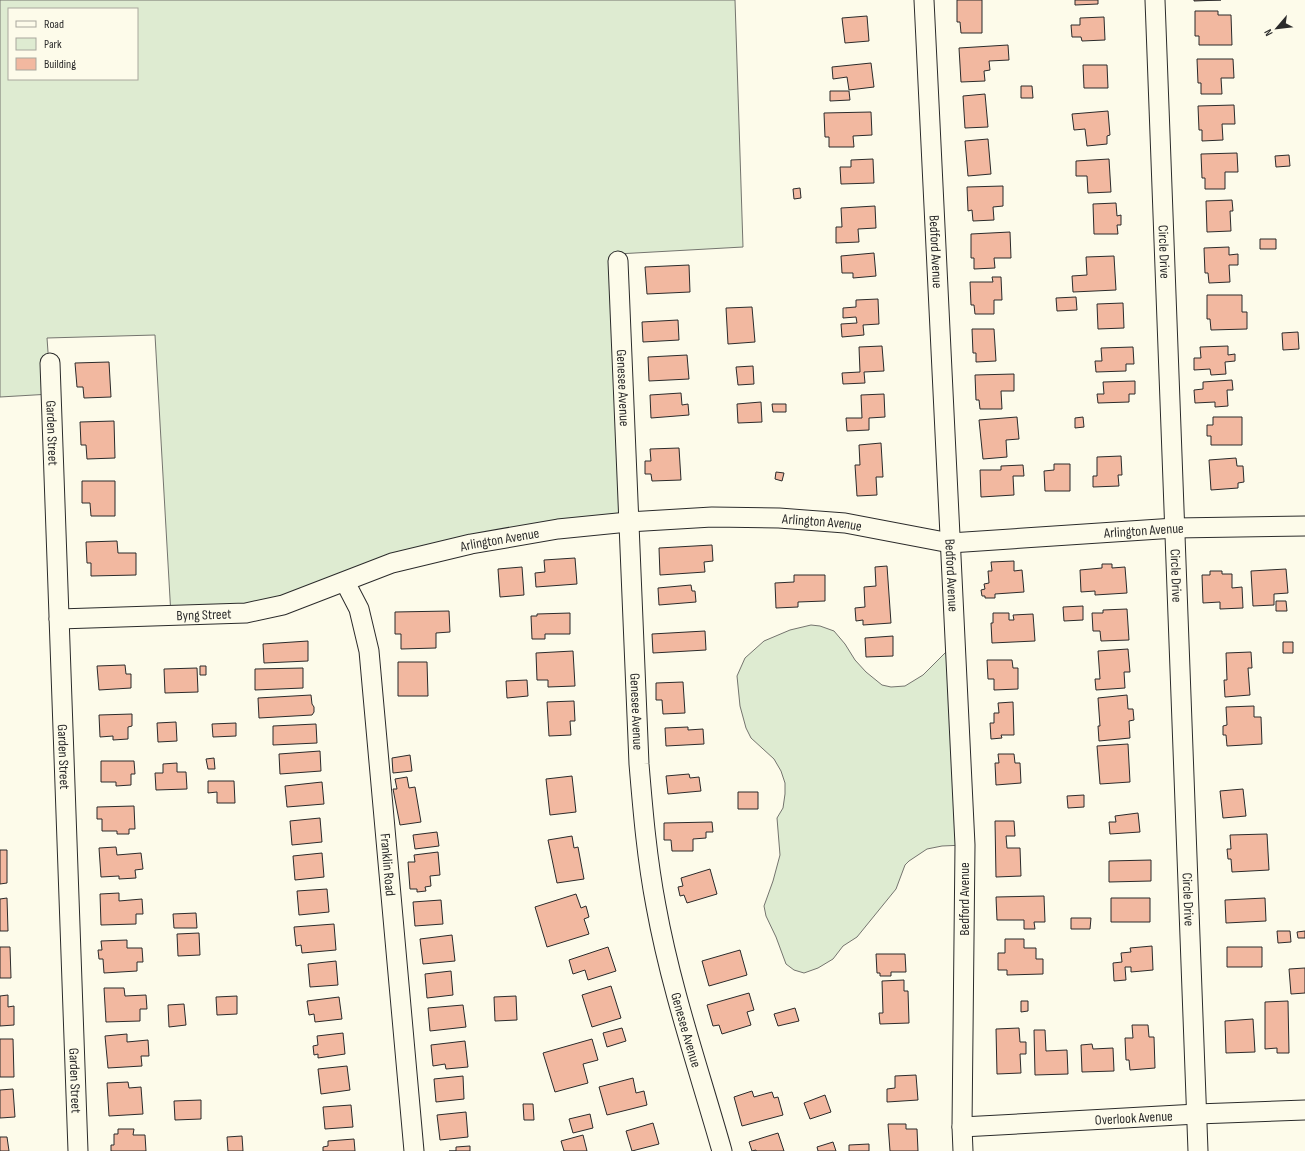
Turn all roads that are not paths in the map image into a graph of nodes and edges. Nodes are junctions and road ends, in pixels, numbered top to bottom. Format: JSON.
{"nodes":[{"id":1,"x":924,"y":0,"type":"edge"},
{"id":2,"x":1155,"y":0,"type":"edge"},
{"id":3,"x":618,"y":262,"type":"dead end"},
{"id":4,"x":50,"y":363,"type":"dead end"},
{"id":5,"x":628,"y":522,"type":"junction"},
{"id":6,"x":1305,"y":526,"type":"edge"},
{"id":7,"x":1175,"y":528,"type":"junction"},
{"id":8,"x":950,"y":542,"type":"junction"},
{"id":9,"x":345,"y":582,"type":"junction"},
{"id":10,"x":59,"y":620,"type":"junction"},
{"id":11,"x":1305,"y":1110,"type":"edge"},
{"id":12,"x":1197,"y":1114,"type":"junction"},
{"id":13,"x":962,"y":1127,"type":"junction"},
{"id":14,"x":78,"y":1151,"type":"edge"},
{"id":15,"x":414,"y":1151,"type":"edge"},
{"id":16,"x":722,"y":1151,"type":"edge"},
{"id":17,"x":963,"y":1151,"type":"edge"},
{"id":18,"x":1198,"y":1151,"type":"edge"}],
"edges":[{"from":1,"to":8,"type":"street","name":"Bedford Avenue"},
{"from":2,"to":7,"type":"street","name":"Circle Drive"},
{"from":3,"to":5,"type":"street","name":"Genesee Avenue"},
{"from":4,"to":10,"type":"street","name":"Garden Street"},
{"from":5,"to":8,"type":"street","name":"Arlington Avenue"},
{"from":5,"to":9,"type":"street","name":"Arlington Avenue"},
{"from":5,"to":16,"type":"street","name":"Genesee Avenue"},
{"from":6,"to":7,"type":"street","name":"Arlington Avenue"},
{"from":7,"to":8,"type":"street","name":"Arlington Avenue"},
{"from":7,"to":12,"type":"street","name":"Circle Drive"},
{"from":8,"to":13,"type":"street","name":"Bedford Avenue"},
{"from":9,"to":10,"type":"street","name":"Byng Street"},
{"from":9,"to":15,"type":"street","name":"Franklin Road"},
{"from":10,"to":14,"type":"street","name":"Garden Street"},
{"from":11,"to":12,"type":"street","name":"Overlook Avenue"},
{"from":12,"to":13,"type":"street","name":"Overlook Avenue"},
{"from":12,"to":18,"type":"street","name":"Circle Drive"},
{"from":13,"to":17,"type":"street","name":"Bedford Avenue"}]}
